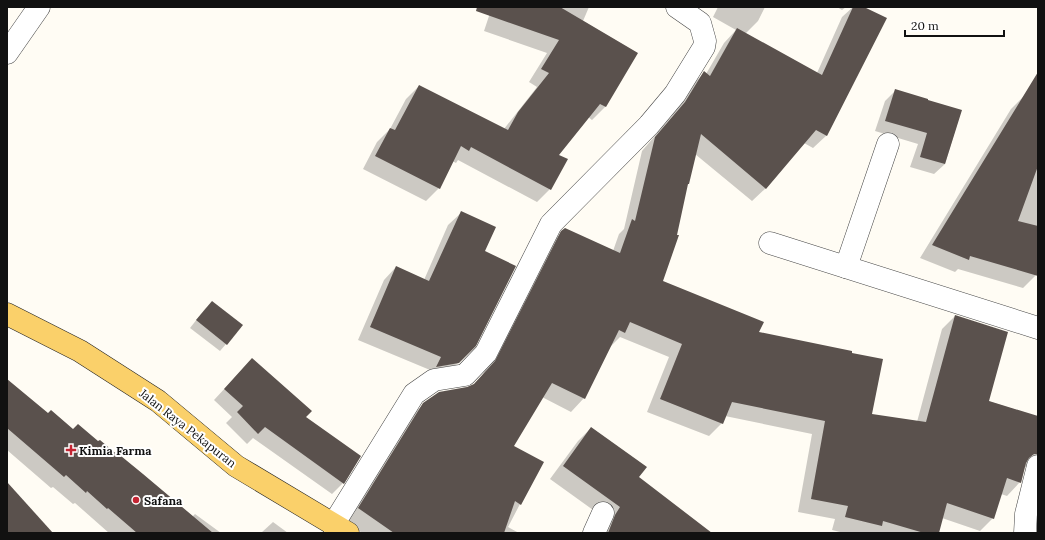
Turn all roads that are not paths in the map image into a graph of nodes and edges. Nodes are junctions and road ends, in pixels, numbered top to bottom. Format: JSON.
{"nodes":[{"id":1,"x":39,"y":7,"type":"edge"},
{"id":2,"x":678,"y":7,"type":"edge"},
{"id":3,"x":7,"y":53,"type":"edge"},
{"id":4,"x":888,"y":144,"type":"dead end"},
{"id":5,"x":770,"y":243,"type":"dead end"},
{"id":6,"x":846,"y":267,"type":"junction"},
{"id":7,"x":7,"y":314,"type":"edge"},
{"id":8,"x":1038,"y":328,"type":"edge"},
{"id":9,"x":1038,"y":466,"type":"edge"},
{"id":10,"x":603,"y":513,"type":"dead end"},
{"id":11,"x":340,"y":529,"type":"edge"},
{"id":12,"x":594,"y":533,"type":"edge"},
{"id":13,"x":1025,"y":533,"type":"edge"}],
"edges":[{"from":1,"to":3,"type":"street"},
{"from":2,"to":11,"type":"street"},
{"from":4,"to":6,"type":"street"},
{"from":5,"to":6,"type":"street"},
{"from":6,"to":8,"type":"street"},
{"from":7,"to":11,"type":"main road","name":"Jalan Raya Pekapuran"},
{"from":9,"to":13,"type":"street"},
{"from":10,"to":12,"type":"street"}]}
